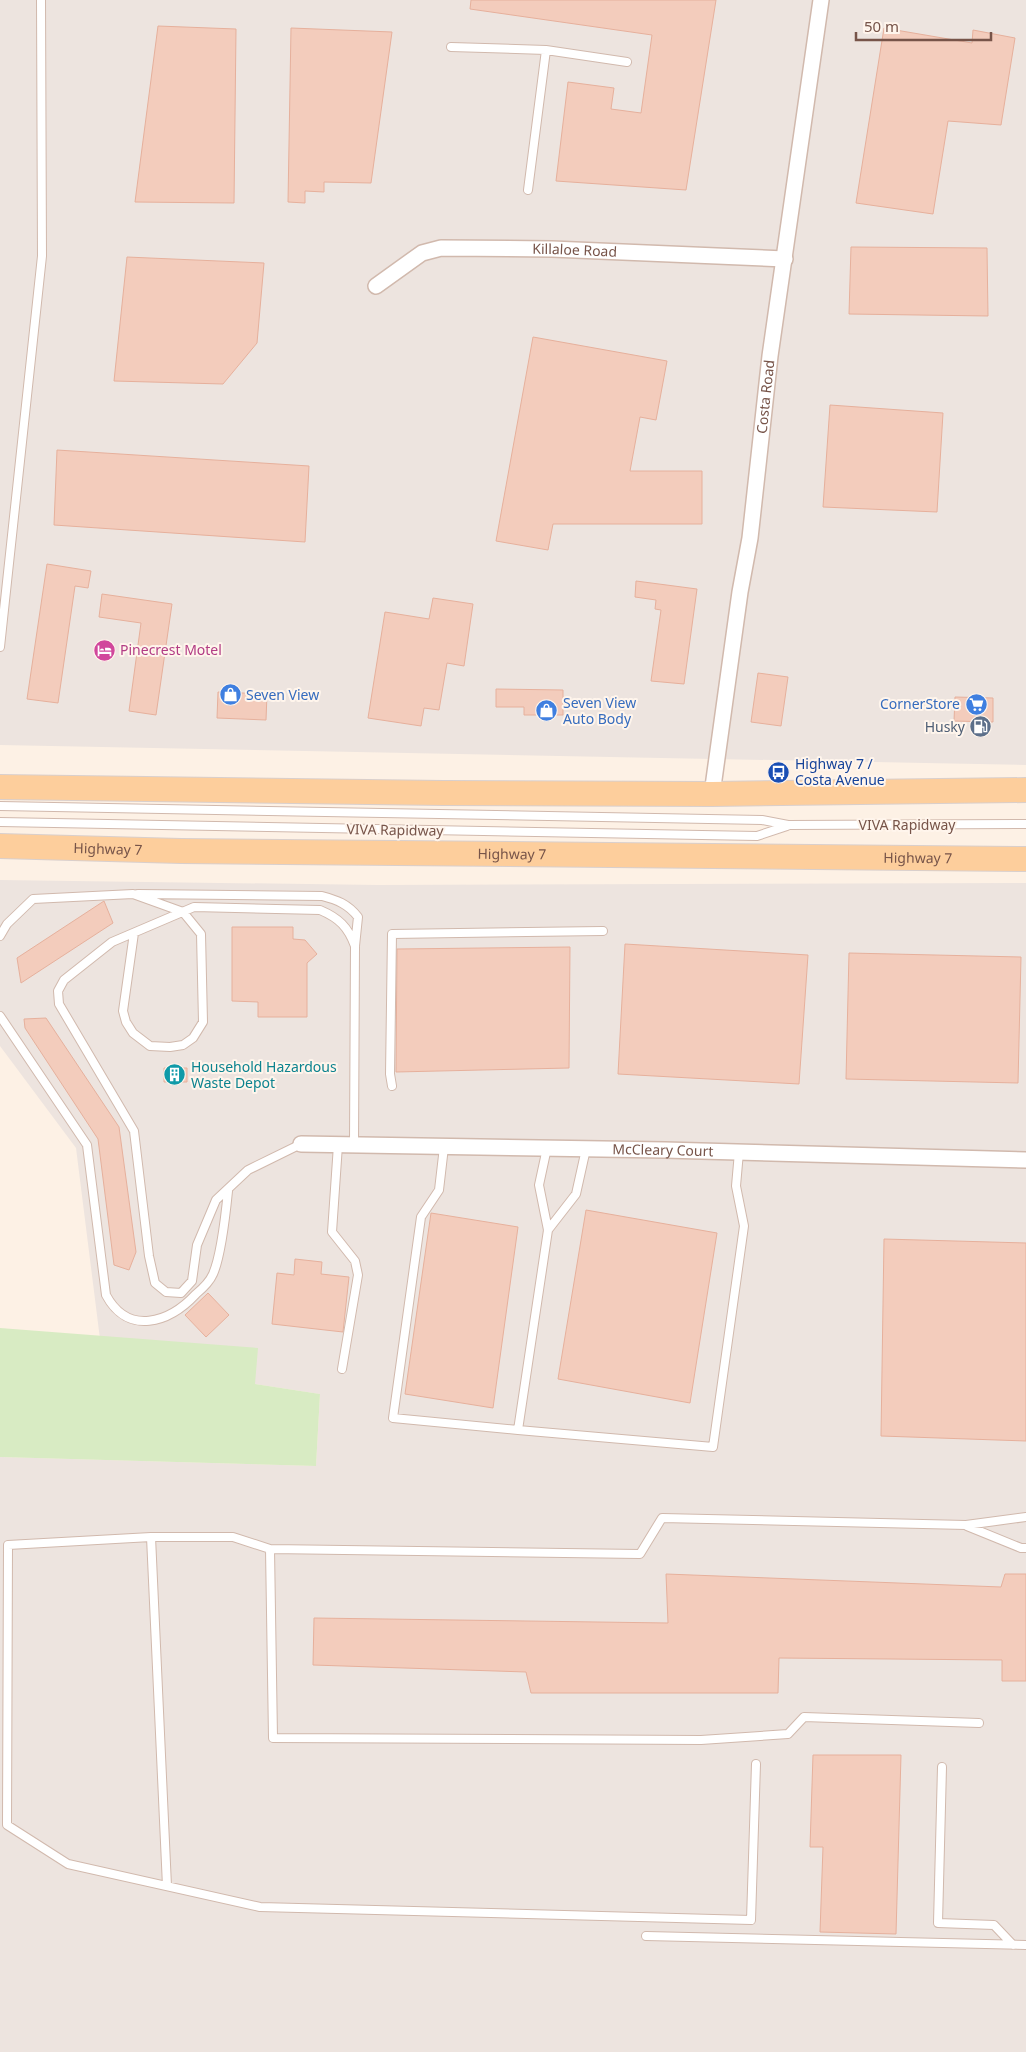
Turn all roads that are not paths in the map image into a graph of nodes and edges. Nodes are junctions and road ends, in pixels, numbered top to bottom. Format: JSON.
{"nodes":[{"id":1,"x":41,"y":0,"type":"edge"},
{"id":2,"x":820,"y":0,"type":"edge"},
{"id":3,"x":451,"y":47,"type":"dead end"},
{"id":4,"x":546,"y":50,"type":"junction"},
{"id":5,"x":627,"y":62,"type":"dead end"},
{"id":6,"x":528,"y":190,"type":"dead end"},
{"id":7,"x":785,"y":259,"type":"junction"},
{"id":8,"x":376,"y":286,"type":"dead end"},
{"id":9,"x":0,"y":648,"type":"edge"},
{"id":10,"x":0,"y":787,"type":"edge"},
{"id":11,"x":1026,"y":790,"type":"edge"},
{"id":12,"x":712,"y":794,"type":"junction"},
{"id":13,"x":0,"y":806,"type":"edge"},
{"id":14,"x":0,"y":822,"type":"edge"},
{"id":15,"x":1026,"y":824,"type":"edge"},
{"id":16,"x":788,"y":826,"type":"junction"},
{"id":17,"x":0,"y":846,"type":"edge"},
{"id":18,"x":1026,"y":858,"type":"edge"},
{"id":19,"x":133,"y":894,"type":"junction"},
{"id":20,"x":183,"y":912,"type":"junction"},
{"id":21,"x":602,"y":931,"type":"dead end"},
{"id":22,"x":134,"y":933,"type":"junction"},
{"id":23,"x":0,"y":936,"type":"edge"},
{"id":24,"x":355,"y":946,"type":"junction"},
{"id":25,"x":0,"y":1016,"type":"edge"},
{"id":26,"x":392,"y":1086,"type":"dead end"},
{"id":27,"x":301,"y":1144,"type":"joint"},
{"id":28,"x":338,"y":1145,"type":"junction"},
{"id":29,"x":354,"y":1145,"type":"junction"},
{"id":30,"x":444,"y":1146,"type":"junction"},
{"id":31,"x":546,"y":1148,"type":"junction"},
{"id":32,"x":586,"y":1149,"type":"junction"},
{"id":33,"x":739,"y":1152,"type":"junction"},
{"id":34,"x":1026,"y":1160,"type":"edge"},
{"id":35,"x":228,"y":1191,"type":"junction"},
{"id":36,"x":548,"y":1230,"type":"junction"},
{"id":37,"x":342,"y":1369,"type":"dead end"},
{"id":38,"x":518,"y":1430,"type":"junction"},
{"id":39,"x":1026,"y":1517,"type":"edge"},
{"id":40,"x":966,"y":1525,"type":"junction"},
{"id":41,"x":151,"y":1538,"type":"junction"},
{"id":42,"x":1026,"y":1548,"type":"edge"},
{"id":43,"x":270,"y":1549,"type":"junction"},
{"id":44,"x":979,"y":1722,"type":"dead end"},
{"id":45,"x":756,"y":1764,"type":"dead end"},
{"id":46,"x":942,"y":1767,"type":"dead end"},
{"id":47,"x":167,"y":1886,"type":"junction"},
{"id":48,"x":646,"y":1936,"type":"dead end"},
{"id":49,"x":1013,"y":1945,"type":"junction"},
{"id":50,"x":1026,"y":1945,"type":"edge"}],
"edges":[{"from":1,"to":9,"type":"lane"},
{"from":2,"to":7,"type":"street","name":"Costa Road"},
{"from":3,"to":4,"type":"lane"},
{"from":4,"to":5,"type":"lane"},
{"from":4,"to":6,"type":"lane"},
{"from":7,"to":8,"type":"street","name":"Killaloe Road"},
{"from":7,"to":12,"type":"street","name":"Costa Road"},
{"from":10,"to":12,"type":"main road"},
{"from":11,"to":12,"type":"main road"},
{"from":13,"to":16,"type":"lane","name":"VIVA Rapidway"},
{"from":14,"to":16,"type":"lane","name":"VIVA Rapidway"},
{"from":15,"to":16,"type":"lane","name":"VIVA Rapidway"},
{"from":17,"to":18,"type":"main road","name":"Highway 7"},
{"from":19,"to":20,"type":"lane"},
{"from":19,"to":23,"type":"lane"},
{"from":19,"to":24,"type":"lane"},
{"from":20,"to":22,"type":"lane"},
{"from":20,"to":22,"type":"lane"},
{"from":20,"to":24,"type":"lane"},
{"from":21,"to":26,"type":"lane"},
{"from":22,"to":35,"type":"lane"},
{"from":24,"to":29,"type":"lane"},
{"from":25,"to":35,"type":"lane"},
{"from":27,"to":28,"type":"street","name":"McCleary Court"},
{"from":27,"to":35,"type":"lane"},
{"from":28,"to":29,"type":"street","name":"McCleary Court"},
{"from":28,"to":37,"type":"lane"},
{"from":29,"to":30,"type":"street","name":"McCleary Court"},
{"from":30,"to":31,"type":"street","name":"McCleary Court"},
{"from":30,"to":38,"type":"lane"},
{"from":31,"to":32,"type":"street","name":"McCleary Court"},
{"from":31,"to":36,"type":"lane"},
{"from":32,"to":33,"type":"street","name":"McCleary Court"},
{"from":32,"to":36,"type":"lane"},
{"from":33,"to":34,"type":"street","name":"McCleary Court"},
{"from":33,"to":38,"type":"lane"},
{"from":36,"to":38,"type":"lane"},
{"from":39,"to":40,"type":"lane"},
{"from":40,"to":42,"type":"lane"},
{"from":40,"to":43,"type":"lane"},
{"from":41,"to":43,"type":"lane"},
{"from":41,"to":47,"type":"lane"},
{"from":41,"to":47,"type":"lane"},
{"from":43,"to":44,"type":"lane"},
{"from":45,"to":47,"type":"lane"},
{"from":46,"to":49,"type":"lane"},
{"from":48,"to":49,"type":"lane"},
{"from":49,"to":50,"type":"lane"}]}
